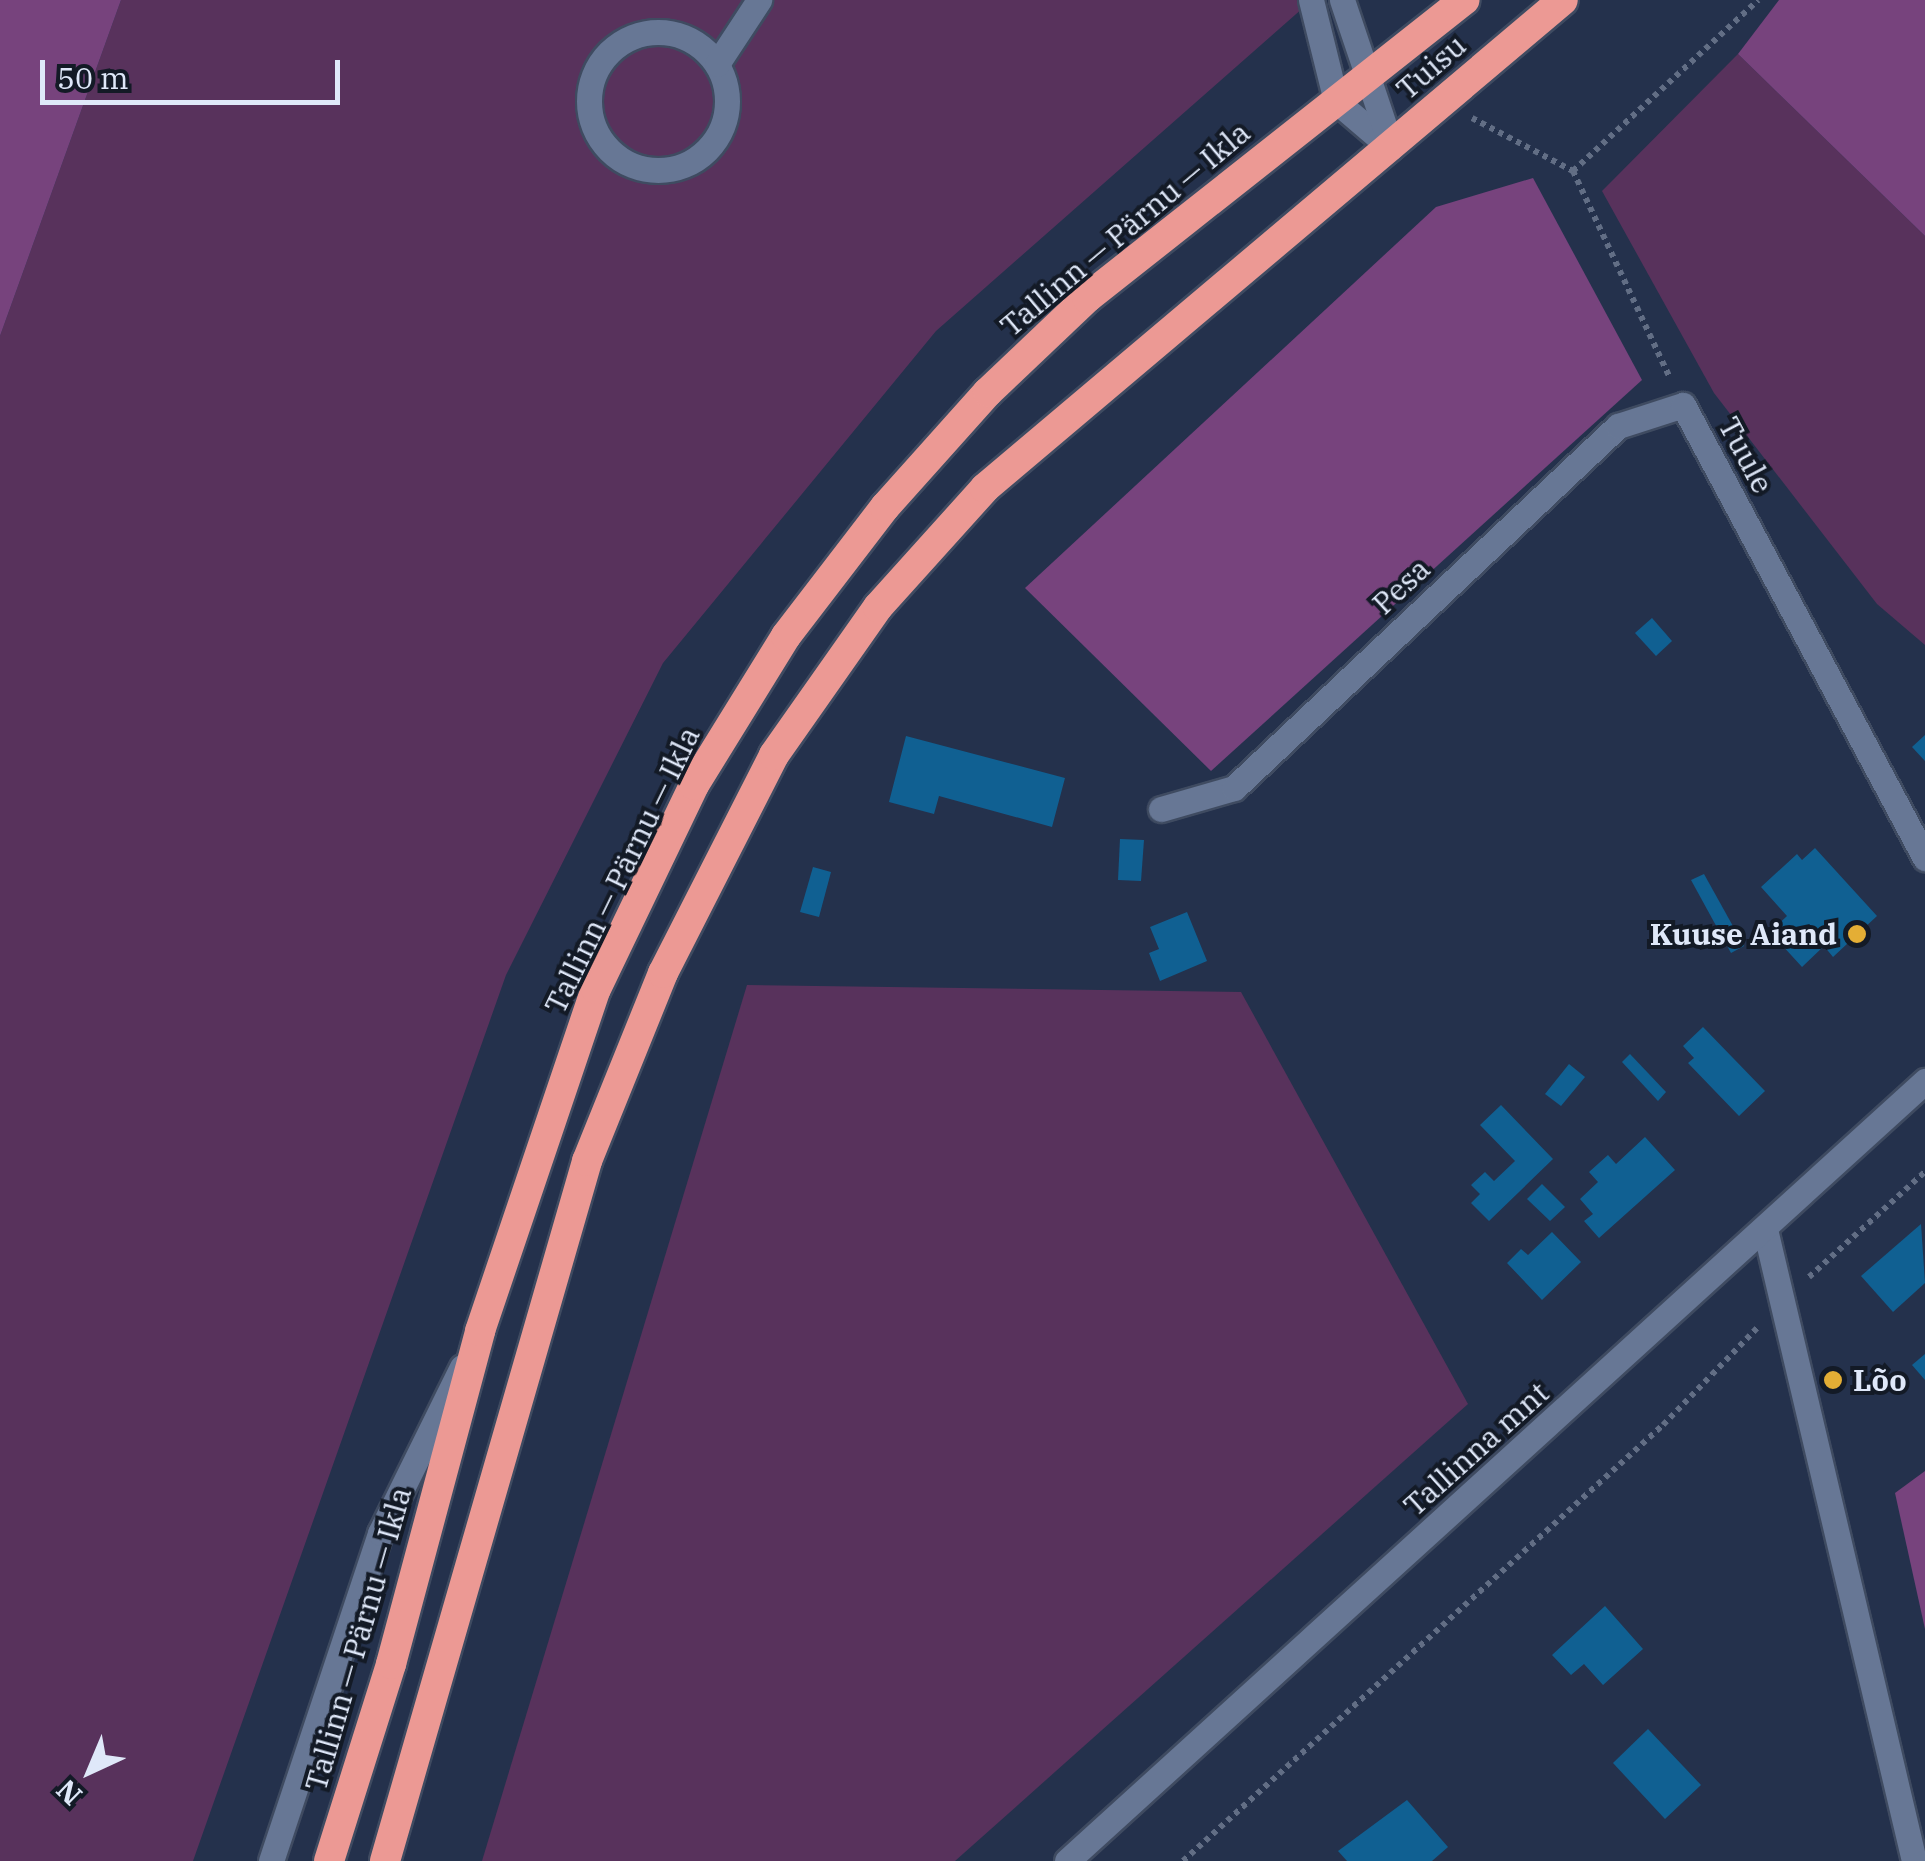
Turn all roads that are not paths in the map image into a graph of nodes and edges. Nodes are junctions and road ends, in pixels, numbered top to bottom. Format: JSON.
{"nodes":[{"id":1,"x":760,"y":0,"type":"edge"},
{"id":2,"x":1311,"y":0,"type":"edge"},
{"id":3,"x":1342,"y":0,"type":"edge"},
{"id":4,"x":1464,"y":0,"type":"edge"},
{"id":5,"x":1563,"y":1,"type":"edge"},
{"id":6,"x":717,"y":64,"type":"junction"},
{"id":7,"x":1366,"y":78,"type":"junction"},
{"id":8,"x":1336,"y":100,"type":"junction"},
{"id":9,"x":1391,"y":148,"type":"junction"},
{"id":10,"x":1683,"y":406,"type":"joint"},
{"id":11,"x":1161,"y":809,"type":"dead end"},
{"id":12,"x":1925,"y":858,"type":"edge"},
{"id":13,"x":1925,"y":1081,"type":"edge"},
{"id":14,"x":1765,"y":1228,"type":"junction"},
{"id":15,"x":480,"y":1332,"type":"junction"},
{"id":16,"x":270,"y":1861,"type":"edge"},
{"id":17,"x":328,"y":1861,"type":"edge"},
{"id":18,"x":385,"y":1861,"type":"edge"},
{"id":19,"x":1067,"y":1861,"type":"edge"},
{"id":20,"x":1914,"y":1861,"type":"edge"}],
"edges":[{"from":1,"to":6,"type":"street"},
{"from":2,"to":8,"type":"street"},
{"from":3,"to":7,"type":"street"},
{"from":4,"to":7,"type":"highway","name":"Tuisu"},
{"from":5,"to":9,"type":"highway","name":"Tuisu"},
{"from":6,"to":6,"type":"street"},
{"from":7,"to":8,"type":"highway","name":"Tallinn — Pärnu — Ikla"},
{"from":7,"to":9,"type":"street"},
{"from":8,"to":9,"type":"street"},
{"from":8,"to":15,"type":"highway","name":"Tallinn — Pärnu — Ikla"},
{"from":9,"to":18,"type":"highway"},
{"from":10,"to":11,"type":"street","name":"Pesa"},
{"from":10,"to":12,"type":"street","name":"Tuule"},
{"from":13,"to":14,"type":"street","name":"Tallinna mnt"},
{"from":14,"to":19,"type":"street","name":"Tallinna mnt"},
{"from":14,"to":20,"type":"street"},
{"from":15,"to":16,"type":"street"},
{"from":15,"to":17,"type":"highway","name":"Tallinn — Pärnu — Ikla"}]}
